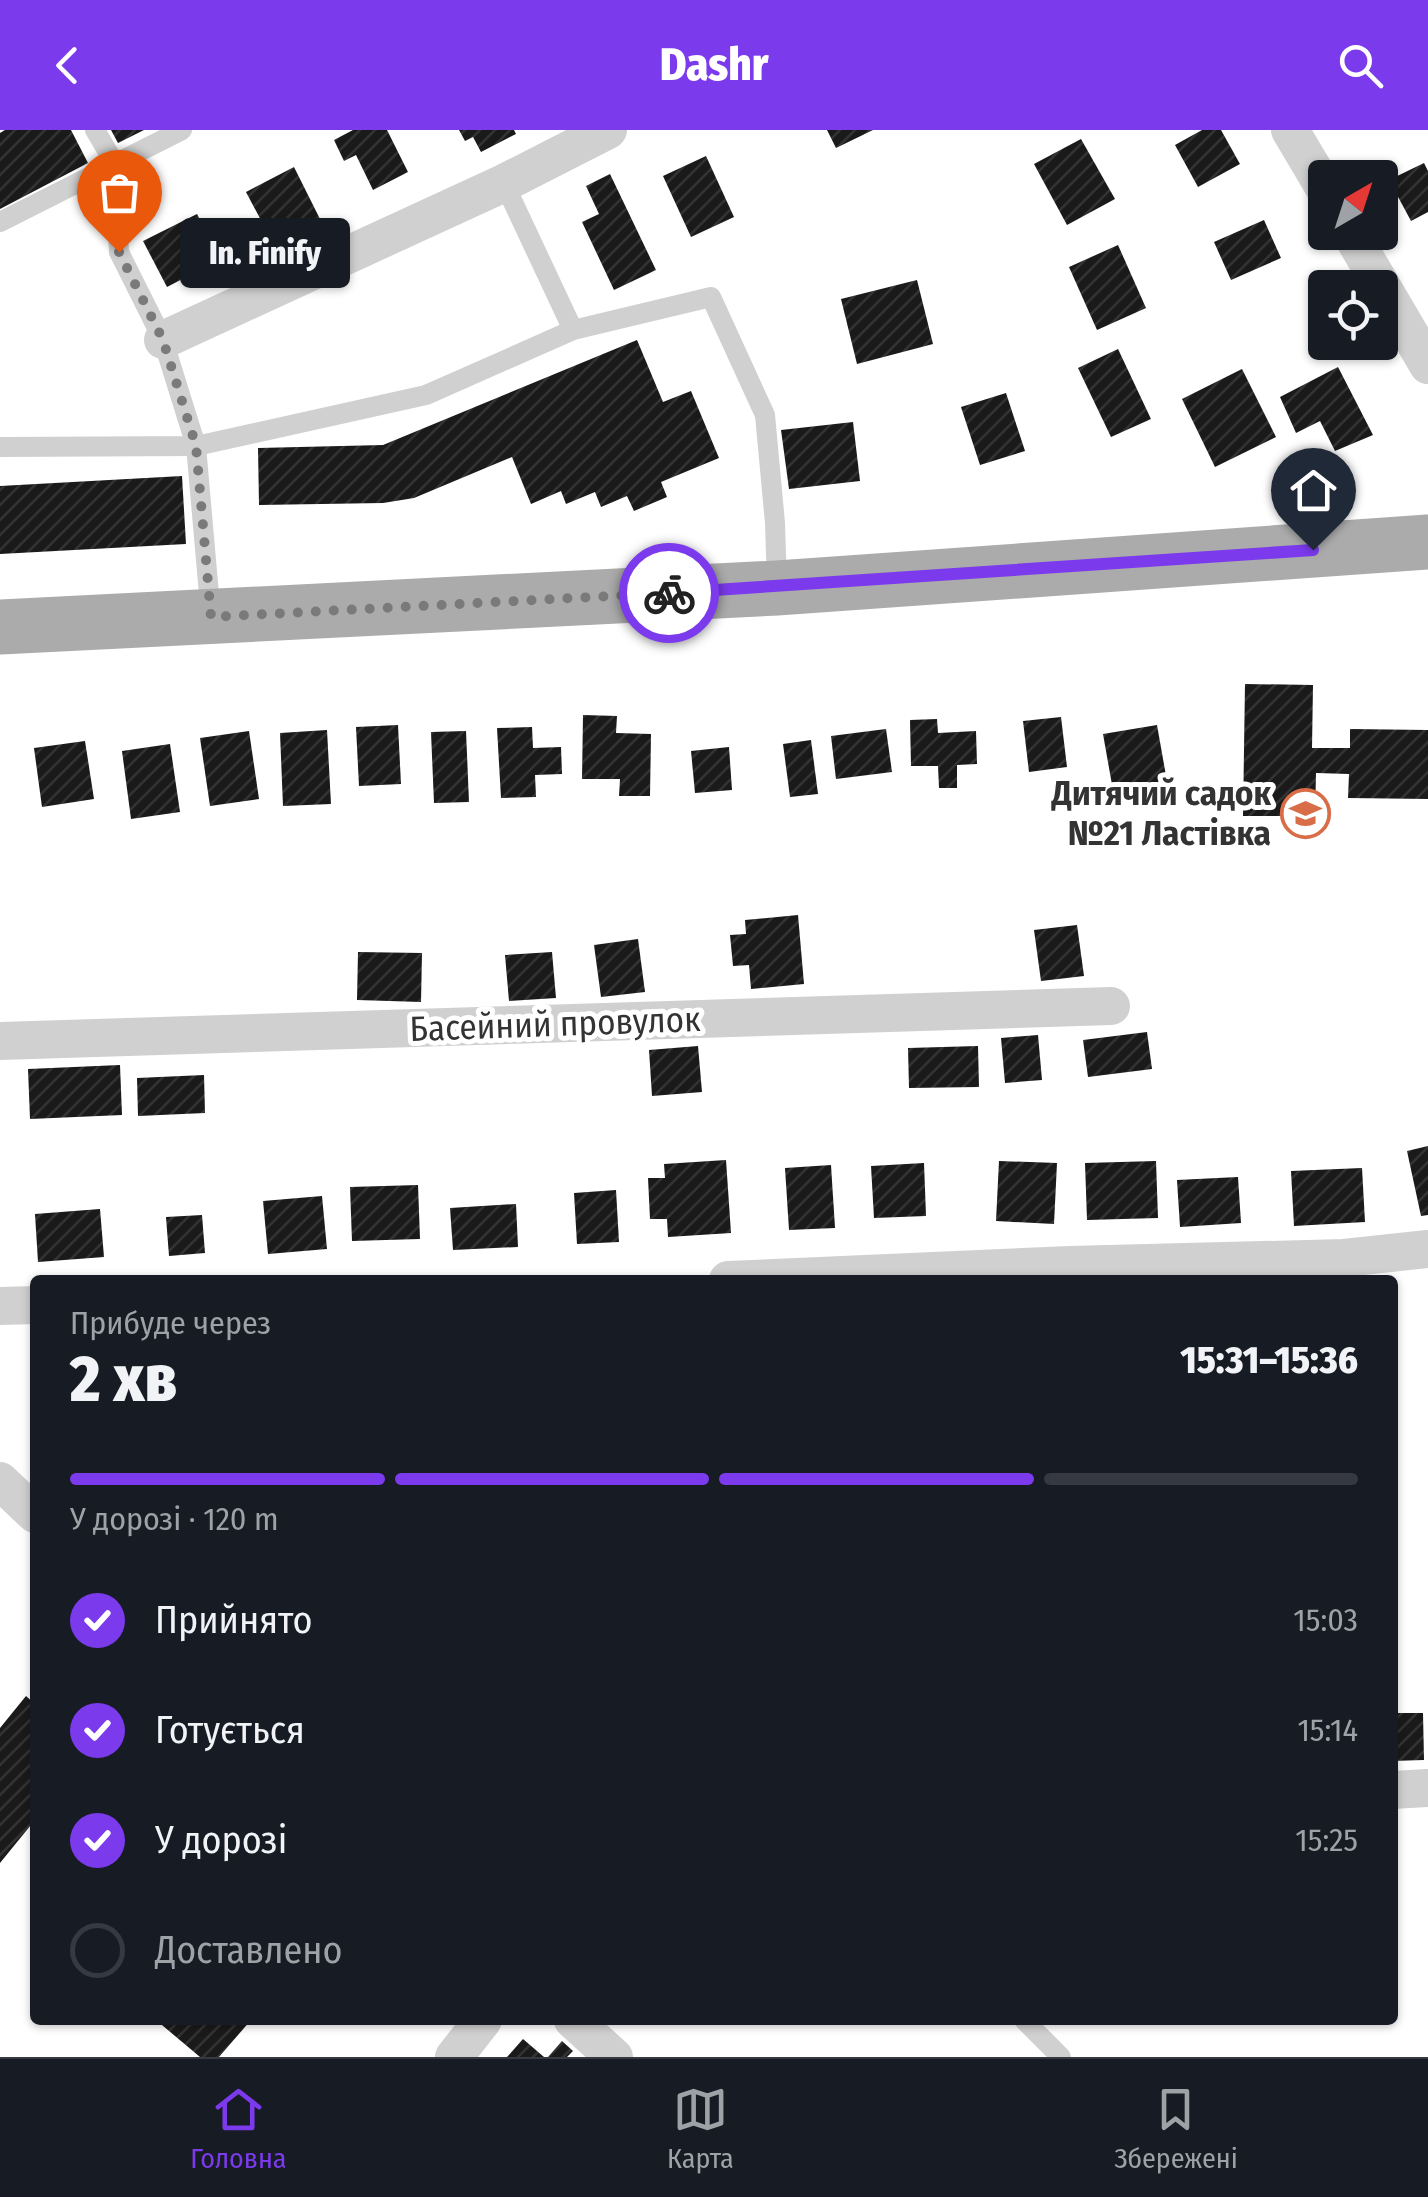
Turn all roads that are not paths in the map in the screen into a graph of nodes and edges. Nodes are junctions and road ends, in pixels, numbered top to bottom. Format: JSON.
{"nodes":[{"id":1,"x":95,"y":130,"type":"edge"},
{"id":2,"x":182,"y":130,"type":"edge"},
{"id":3,"x":608,"y":130,"type":"edge"},
{"id":4,"x":1290,"y":130,"type":"edge"},
{"id":5,"x":1308,"y":161,"type":"edge"},
{"id":6,"x":115,"y":164,"type":"junction"},
{"id":7,"x":504,"y":183,"type":"junction"},
{"id":8,"x":0,"y":222,"type":"edge"},
{"id":9,"x":1361,"y":250,"type":"edge"},
{"id":10,"x":573,"y":330,"type":"junction"},
{"id":11,"x":163,"y":340,"type":"junction"},
{"id":12,"x":1428,"y":365,"type":"edge"},
{"id":13,"x":196,"y":446,"type":"junction"},
{"id":14,"x":0,"y":447,"type":"edge"},
{"id":15,"x":1428,"y":542,"type":"edge"},
{"id":16,"x":777,"y":588,"type":"junction"},
{"id":17,"x":211,"y":617,"type":"junction"},
{"id":18,"x":0,"y":627,"type":"edge"},
{"id":19,"x":1111,"y":1006,"type":"dead end"},
{"id":20,"x":0,"y":1041,"type":"edge"},
{"id":21,"x":1428,"y":1249,"type":"edge"},
{"id":22,"x":1070,"y":1272,"type":"edge"},
{"id":23,"x":942,"y":1275,"type":"edge"},
{"id":24,"x":30,"y":1305,"type":"edge"},
{"id":25,"x":0,"y":1306,"type":"edge"},
{"id":26,"x":0,"y":1481,"type":"edge"},
{"id":27,"x":30,"y":1509,"type":"edge"},
{"id":28,"x":1428,"y":1788,"type":"edge"},
{"id":29,"x":1398,"y":1790,"type":"edge"},
{"id":30,"x":480,"y":2025,"type":"edge"},
{"id":31,"x":579,"y":2025,"type":"edge"},
{"id":32,"x":1029,"y":2025,"type":"edge"},
{"id":33,"x":454,"y":2057,"type":"edge"},
{"id":34,"x":614,"y":2057,"type":"edge"},
{"id":35,"x":1061,"y":2057,"type":"edge"}],
"edges":[{"from":1,"to":6,"type":"lane"},
{"from":2,"to":6,"type":"lane"},
{"from":3,"to":7,"type":"street"},
{"from":4,"to":5,"type":"street"},
{"from":6,"to":8,"type":"lane"},
{"from":6,"to":11,"type":"lane"},
{"from":7,"to":10,"type":"lane"},
{"from":7,"to":11,"type":"street"},
{"from":9,"to":12,"type":"street"},
{"from":10,"to":13,"type":"lane"},
{"from":10,"to":16,"type":"lane"},
{"from":11,"to":13,"type":"lane"},
{"from":13,"to":14,"type":"lane"},
{"from":13,"to":17,"type":"lane"},
{"from":15,"to":16,"type":"main road"},
{"from":16,"to":17,"type":"main road"},
{"from":17,"to":18,"type":"main road"},
{"from":19,"to":20,"type":"street","name":"Басейний провулок"},
{"from":21,"to":22,"type":"street"},
{"from":22,"to":23,"type":"street"},
{"from":24,"to":25,"type":"street"},
{"from":26,"to":27,"type":"street"},
{"from":28,"to":29,"type":"street"},
{"from":30,"to":33,"type":"street"},
{"from":31,"to":34,"type":"street"},
{"from":32,"to":35,"type":"lane"}]}
